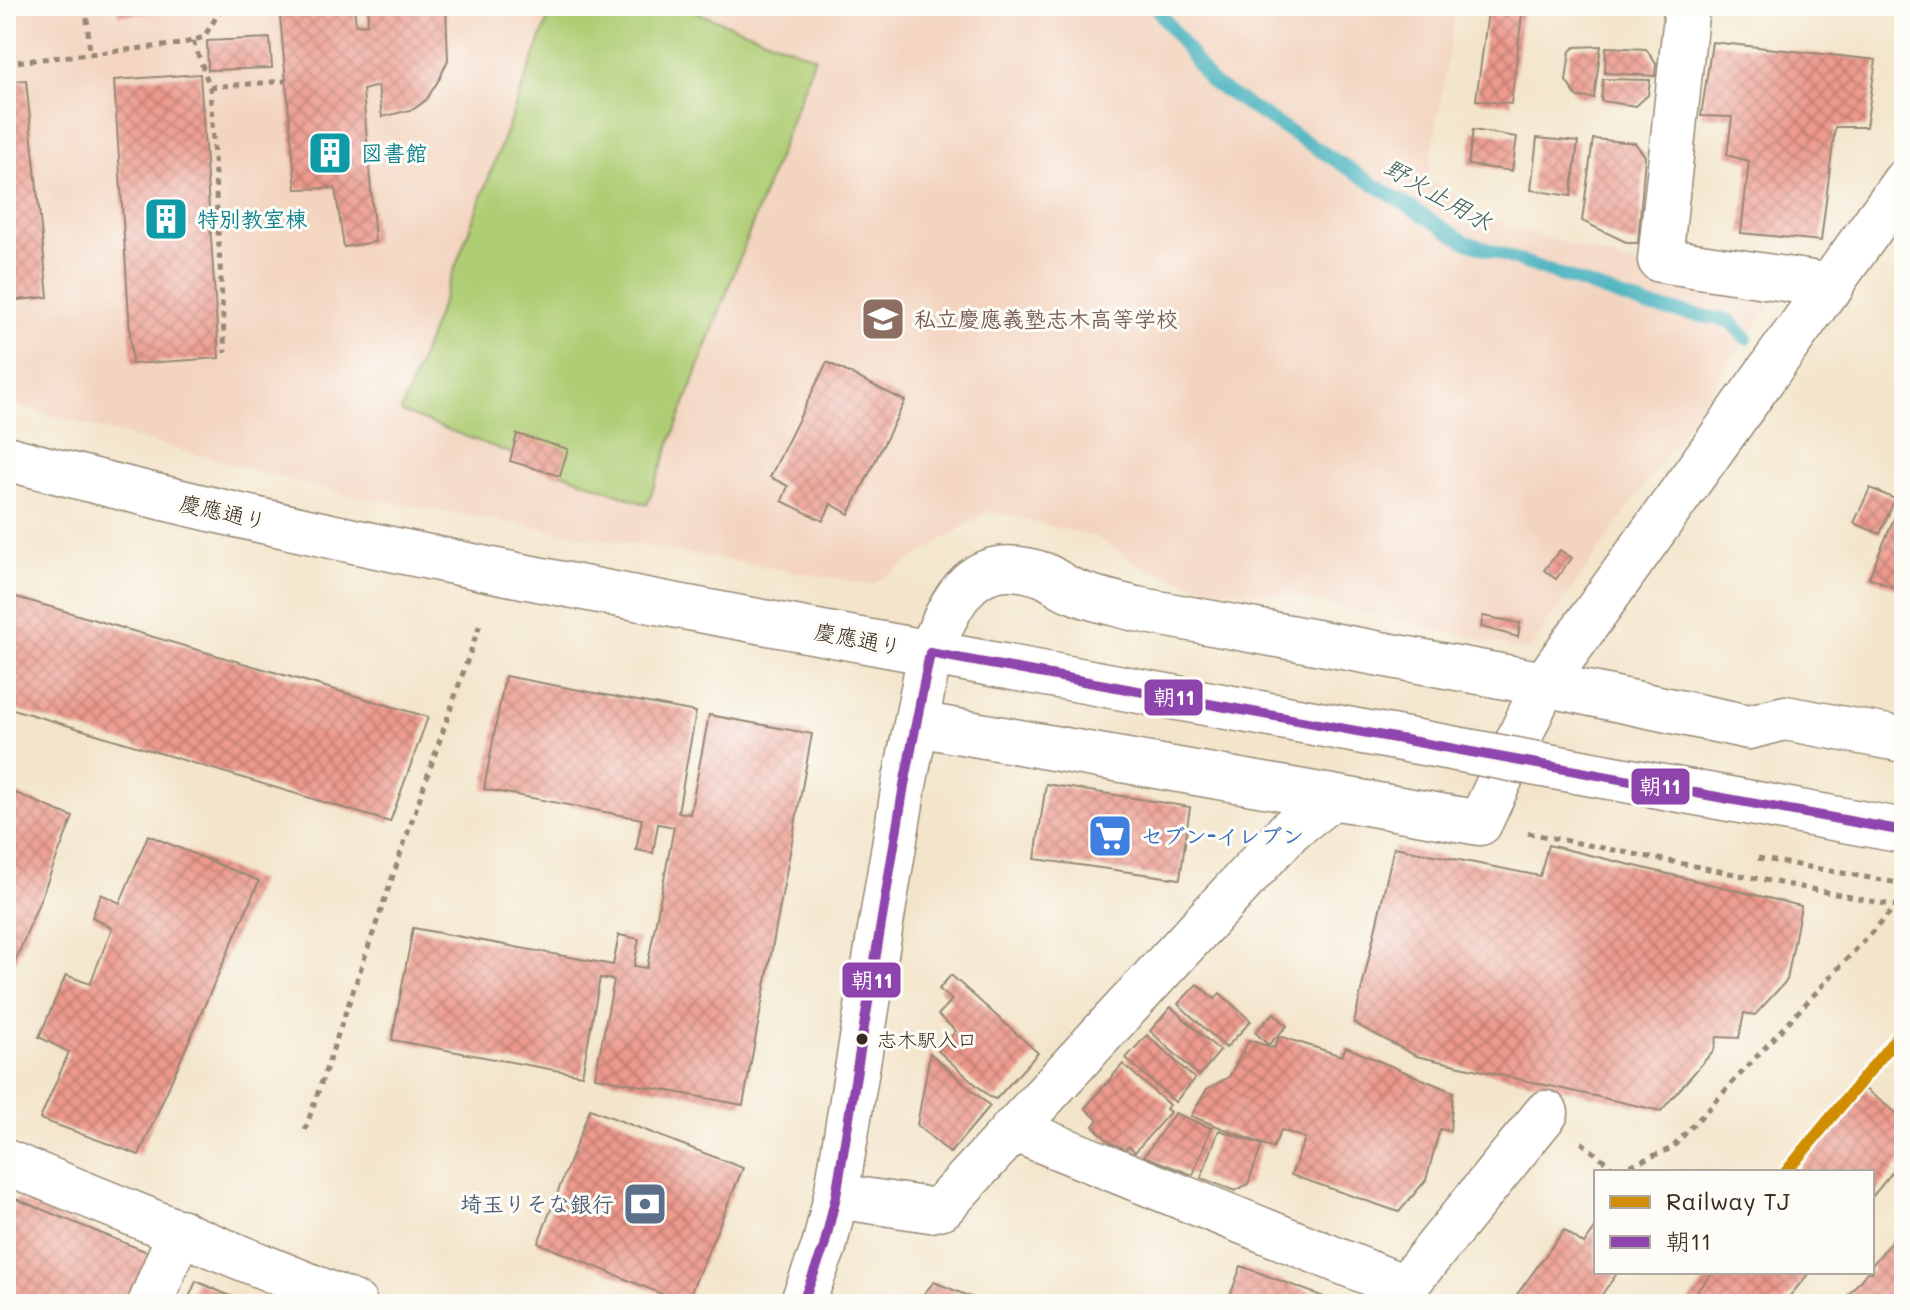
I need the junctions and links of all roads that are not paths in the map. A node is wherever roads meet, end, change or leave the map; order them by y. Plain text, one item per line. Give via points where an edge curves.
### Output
1 (1687, 6) edge
2 (1904, 182) edge
3 (1831, 287) junction
4 (6, 458) edge
5 (930, 653) junction
6 (1544, 684) junction
7 (917, 724) junction
8 (1904, 740) edge
9 (1330, 799) junction
10 (1904, 831) edge
11 (1546, 1113) road end
12 (1013, 1129) junction
13 (6, 1162) edge
14 (836, 1196) junction
15 (180, 1231) junction
16 (1397, 1296) edge
17 (150, 1304) edge
18 (355, 1304) edge
19 (802, 1304) edge

1 - 3 street via 1660,260
2 - 3 street
3 - 6 street
4 - 5 street, 慶應通り via 326,535
5 - 6 street via 955,598 996,568 1014,568 1136,609
5 - 7 street
5 - 10 street, 慶應通り, bridge
6 - 8 street via 1749,727 1785,718
6 - 9 street via 1480,823
7 - 9 street
7 - 14 street
9 - 12 street via 1290,830
11 - 16 street
12 - 14 street via 942,1207 930,1210
12 - 16 street
13 - 15 street
14 - 19 street
15 - 17 street
15 - 18 street

